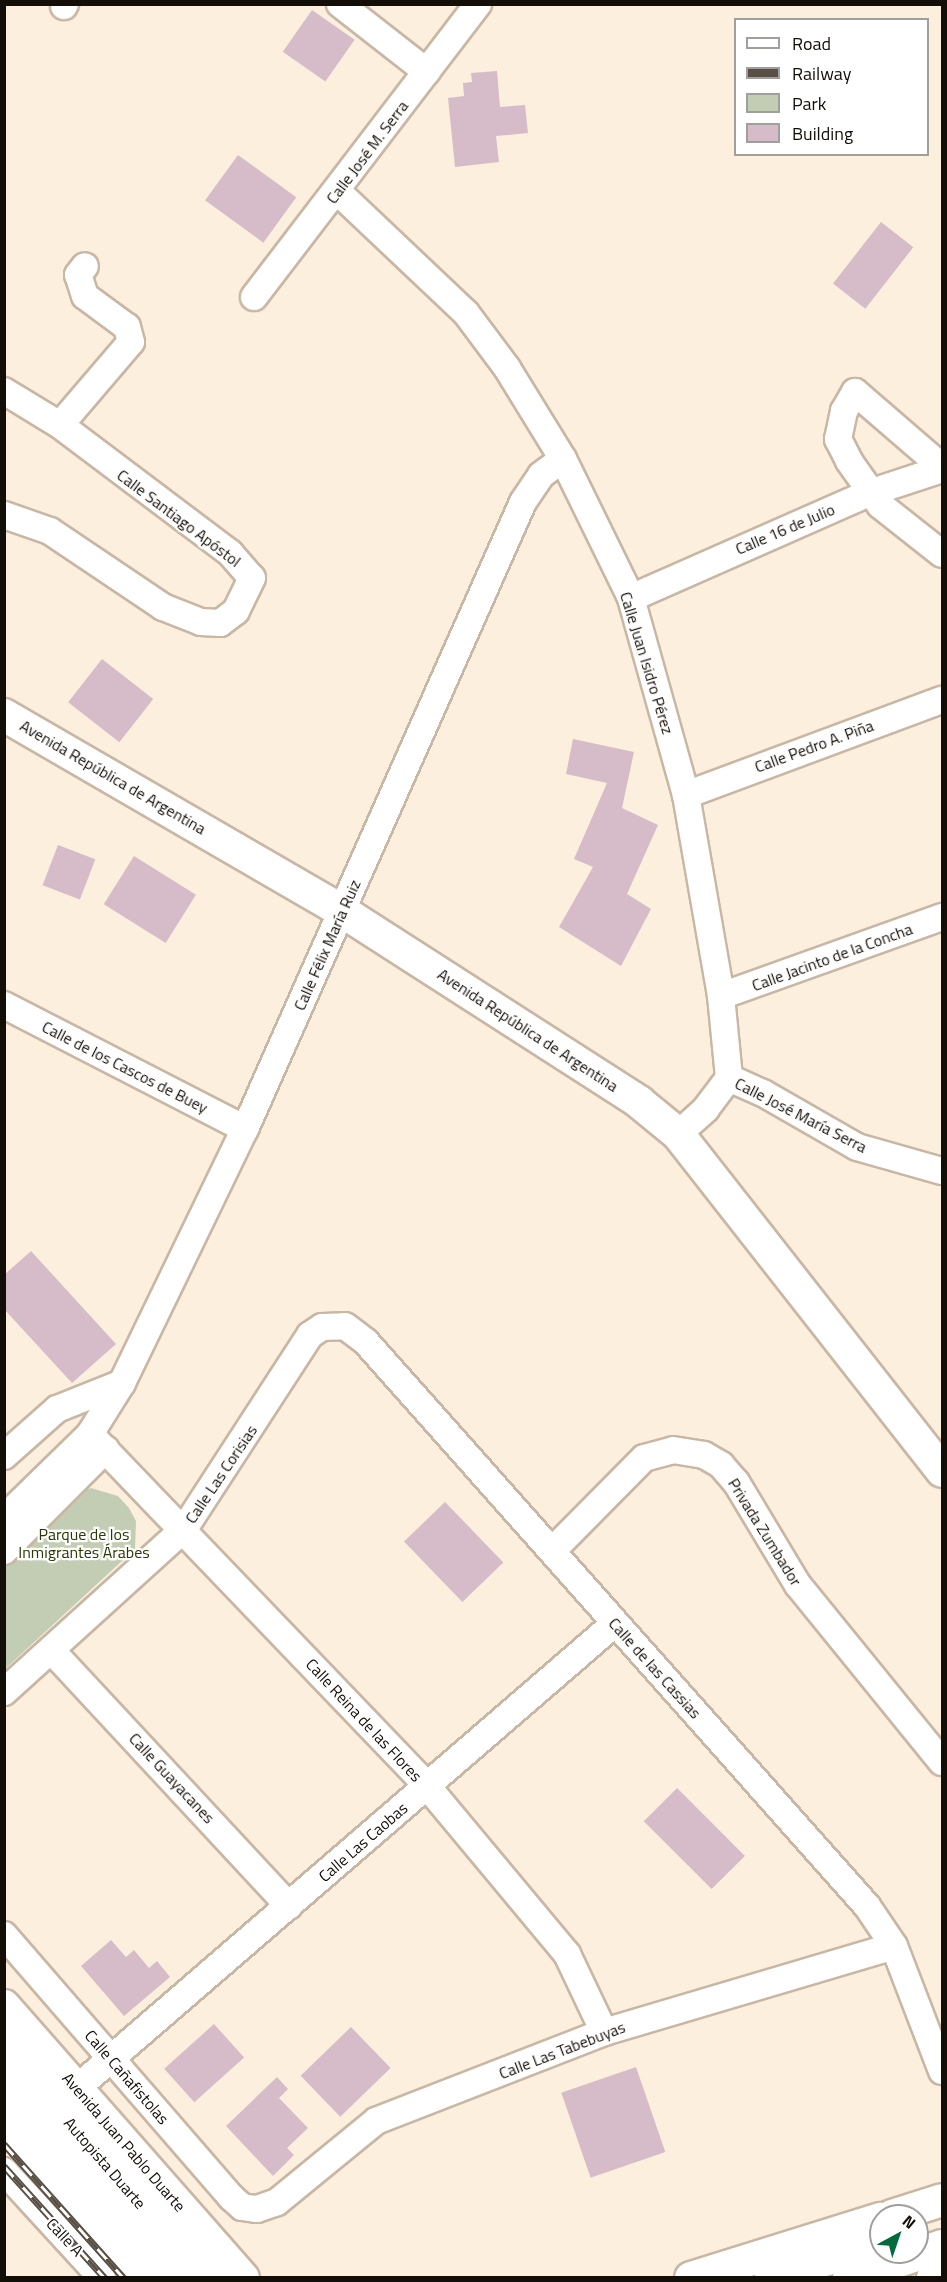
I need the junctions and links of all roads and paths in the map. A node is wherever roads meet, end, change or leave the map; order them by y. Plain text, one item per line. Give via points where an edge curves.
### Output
1 (340, 4) edge
2 (478, 4) edge
3 (428, 72) junction
4 (338, 192) junction
5 (85, 266) dead end
6 (254, 297) dead end
7 (4, 391) edge
8 (60, 425) junction
9 (563, 459) junction
10 (942, 468) edge
11 (869, 493) junction
12 (4, 515) edge
13 (942, 554) edge
14 (631, 598) junction
15 (942, 700) edge
16 (4, 715) edge
17 (686, 795) junction
18 (342, 911) junction
19 (942, 917) edge
20 (721, 996) junction
21 (4, 1005) edge
22 (729, 1078) junction
23 (245, 1129) junction
24 (678, 1134) junction
25 (942, 1171) edge
26 (310, 1335) joint
27 (122, 1383) junction
28 (98, 1441) junction
29 (4, 1456) edge
30 (942, 1472) edge
31 (4, 1518) edge
32 (184, 1529) junction
33 (4, 1551) edge
34 (552, 1551) junction
35 (614, 1624) junction
36 (52, 1651) junction
37 (4, 1692) edge
38 (942, 1762) edge
39 (427, 1786) junction
40 (289, 1906) junction
41 (4, 1935) edge
42 (894, 1946) junction
43 (4, 2006) edge
44 (603, 2032) junction
45 (4, 2048) edge
46 (112, 2059) junction
47 (942, 2071) edge
48 (4, 2086) edge
49 (77, 2088) junction
50 (4, 2116) edge
51 (4, 2171) edge
52 (56, 2174) junction
53 (28, 2197) junction
54 (257, 2210) joint
55 (869, 2223) edge
56 (869, 2245) edge
57 (942, 2246) edge
58 (942, 2274) edge
59 (102, 2277) edge
60 (154, 2277) edge
61 (206, 2277) edge
62 (243, 2277) edge
63 (691, 2277) edge
64 (771, 2277) edge
65 (849, 2277) edge
66 (933, 2277) edge

1 - 3 street
2 - 3 street, Calle José M. Serra
3 - 4 street, Calle José M. Serra
4 - 6 street, Calle José M. Serra
4 - 9 street, Calle Juan Isidro Pérez via 466,313 507,368
5 - 8 street via 78,275 85,296 127,327 131,342
7 - 8 street, Calle Santiago Apóstol
8 - 12 street, Calle Santiago Apóstol via 242,563 252,578 246,596 236,611 220,622 201,622 163,608 50,531
9 - 14 street, Calle Juan Isidro Pérez
9 - 18 street, Calle Félix María Ruiz via 527,493
10 - 11 street, Calle 16 de Julio
10 - 11 street via 855,392 844,411 838,439
11 - 13 street via 908,530
11 - 14 street, Calle 16 de Julio
14 - 17 street, Calle Juan Isidro Pérez
15 - 17 street, Calle Pedro A. Piña
16 - 18 main road, Avenida República de Argentina
17 - 20 street, Calle Juan Isidro Pérez
18 - 23 street, Calle Félix María Ruiz
18 - 24 main road, Avenida República de Argentina via 597,1073
19 - 20 street, Calle Jacinto de la Concha
20 - 22 street, Calle Juan Isidro Pérez
21 - 23 street, Calle de los Cascos de Buey
22 - 24 street via 706,1109
22 - 25 street, Calle José María Serra via 857,1147
23 - 27 street, Calle Félix María Ruiz
24 - 30 main road, Avenida República de Argentina
26 - 32 street, Calle Las Corisias via 213,1490
26 - 34 street, Calle de las Cassias via 336,1324 356,1332
27 - 28 street, Calle Félix María Ruiz
27 - 29 street via 57,1409
28 - 31 street
28 - 32 street, Calle Reina de las Flores
28 - 33 street
32 - 36 street, Calle Las Corisias
32 - 39 street, Calle Reina de las Flores
34 - 35 street, Calle de las Cassias
34 - 38 street, Privada Zumbador via 644,1458 673,1450 704,1455 721,1465 736,1482 804,1594
35 - 39 street, Calle Las Caobas
35 - 42 street, Calle de las Cassias via 837,1869
36 - 37 street, Calle Las Corisias
36 - 40 street, Calle Guayacanes
39 - 40 street, Calle Las Caobas
39 - 44 street, Calle Reina de las Flores via 567,1954
40 - 46 street, Calle Las Caobas
41 - 46 street, Calle Cañafistolas
42 - 44 street, Calle Las Tabebuyas
42 - 47 street, Calle de las Cassias
43 - 49 main road, Avenida Juan Pablo Duarte
44 - 54 street, Calle Las Tabebuyas via 376,2121 277,2202
45 - 61 highway, Autopista Duarte
46 - 49 street, Calle Las Caobas
46 - 54 street, Calle Cañafistolas via 231,2197
48 - 60 highway, Autopista Duarte
49 - 62 main road, Avenida Juan Pablo Duarte
50 - 52 main road
51 - 53 street, Calle A
52 - 53 street
52 - 60 main road
53 - 59 street, Calle A
55 - 63 main road
56 - 64 main road
57 - 65 main road
58 - 66 main road

